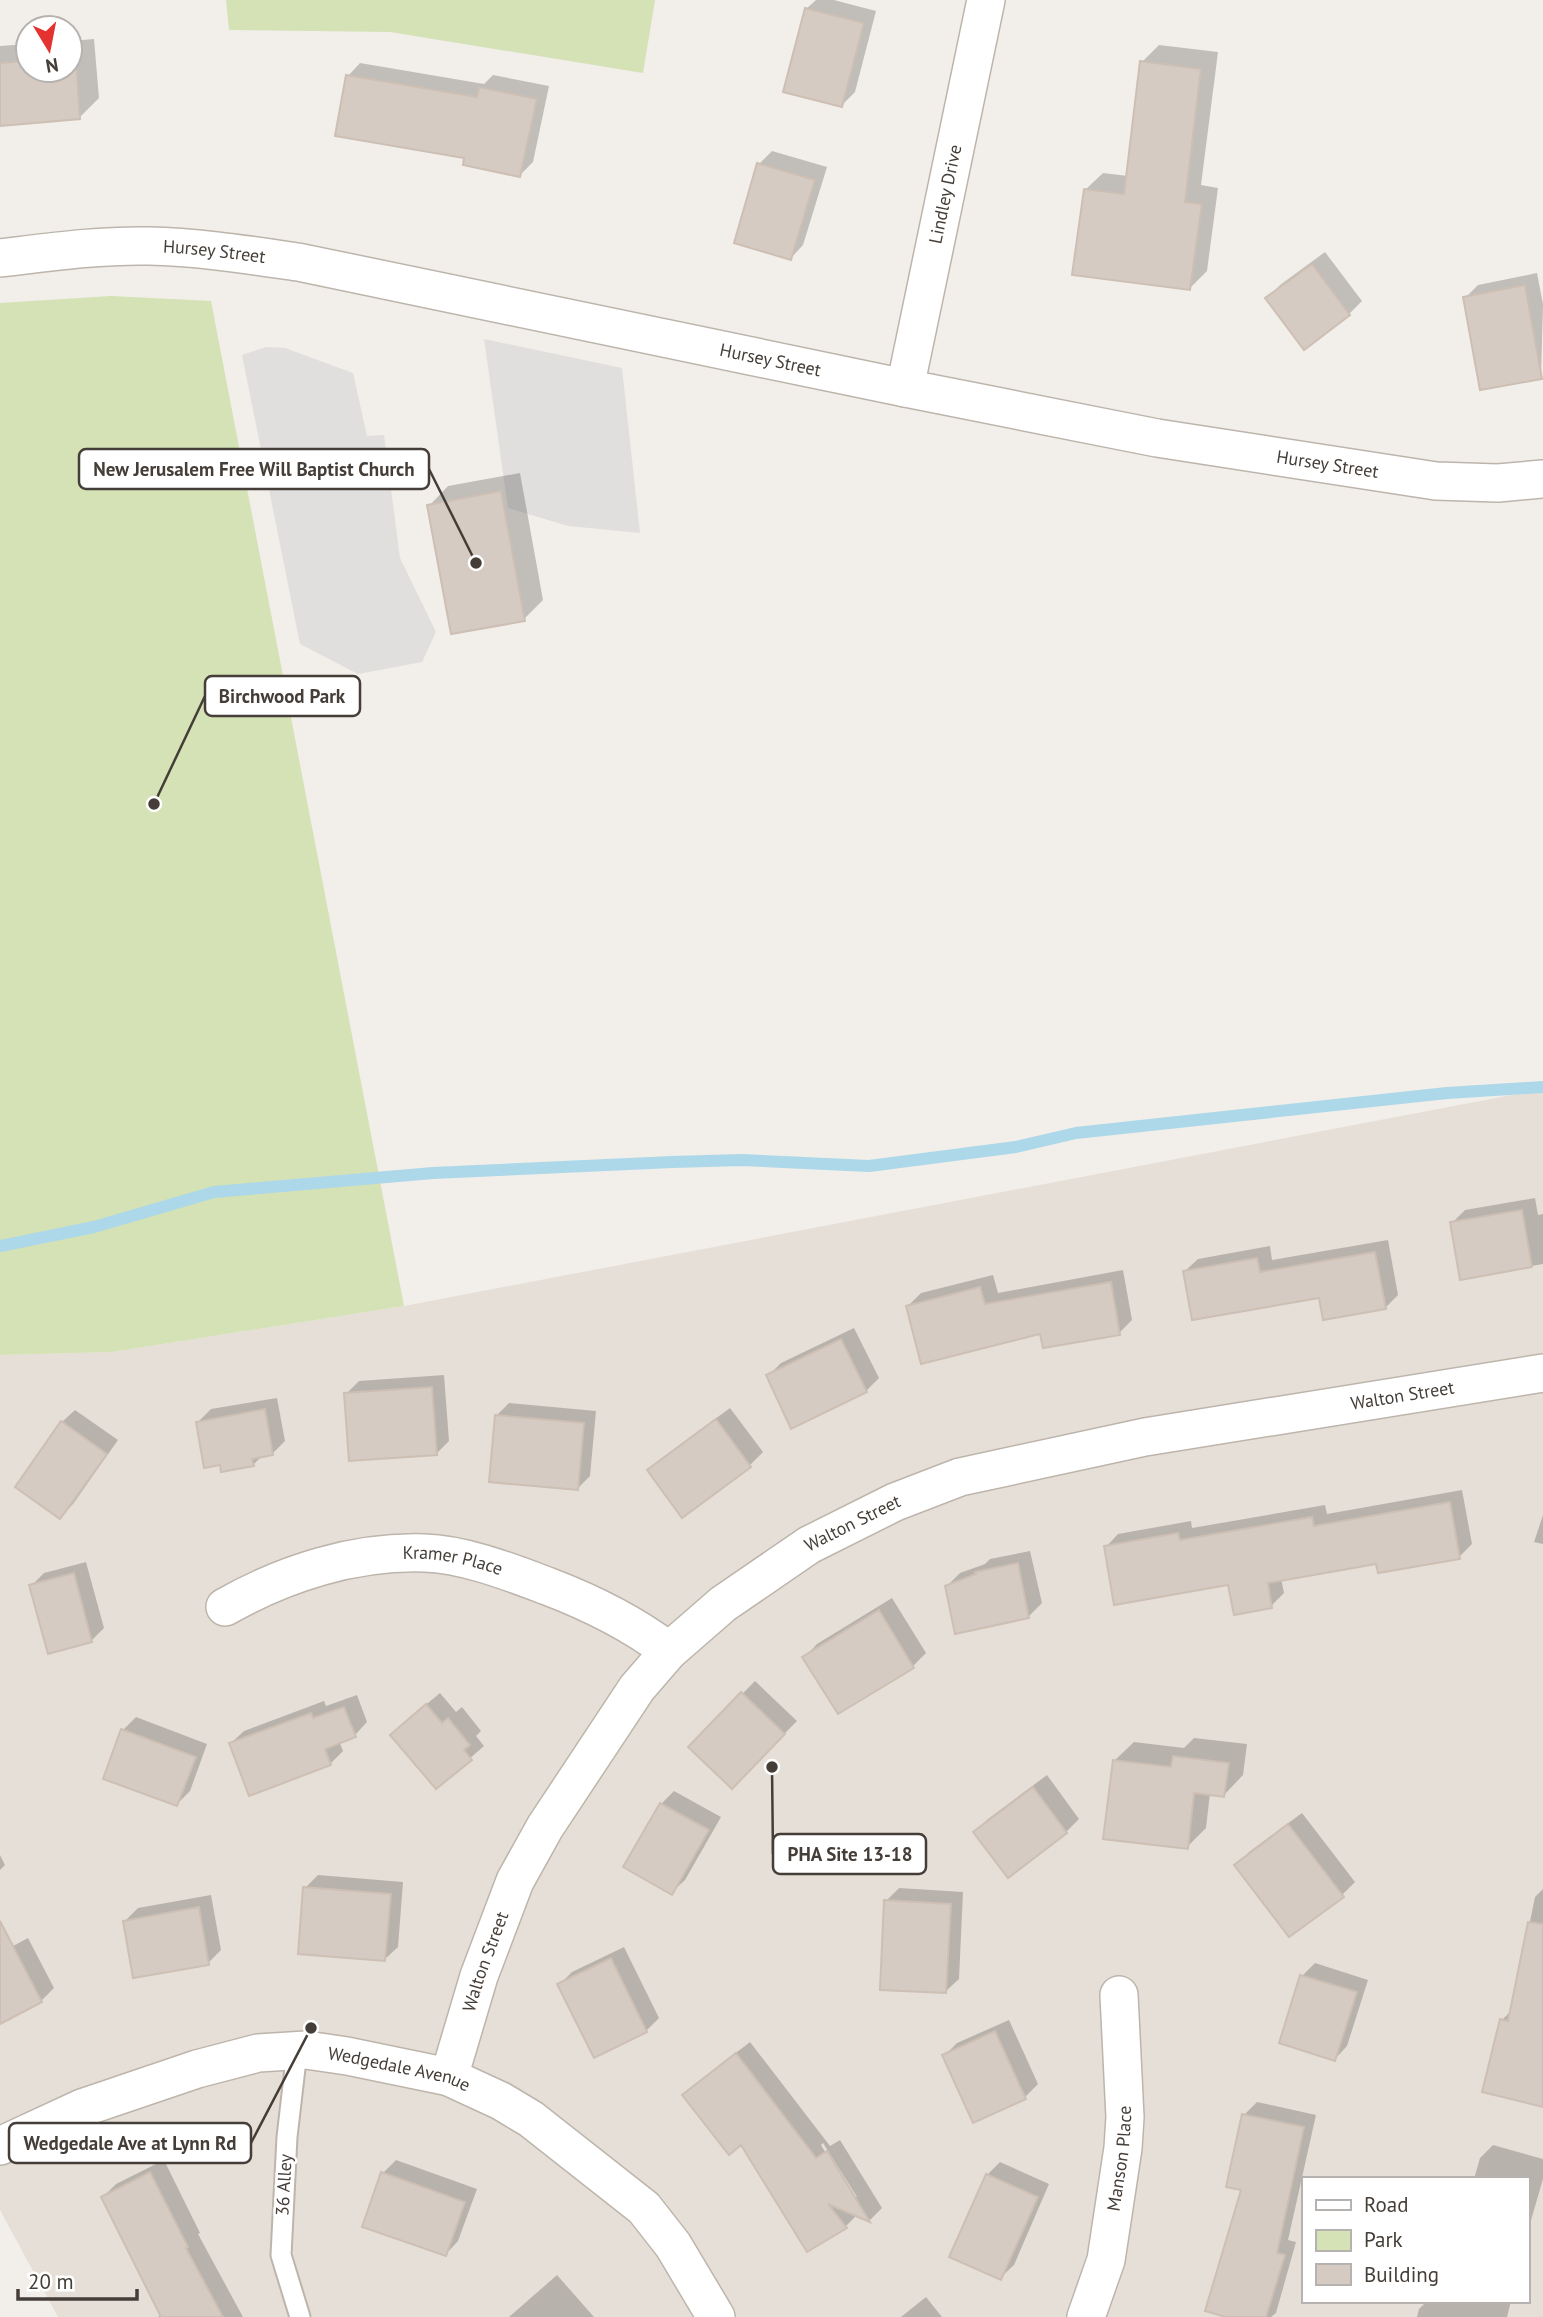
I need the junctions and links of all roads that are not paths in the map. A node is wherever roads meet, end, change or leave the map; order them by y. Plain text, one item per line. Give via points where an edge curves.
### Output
1 (986, 0) edge
2 (0, 258) edge
3 (905, 388) junction
4 (1543, 479) edge
5 (1543, 1373) edge
6 (225, 1607) dead end
7 (670, 1651) junction
8 (1119, 1995) dead end
9 (298, 2051) junction
10 (449, 2077) junction
11 (0, 2146) edge
12 (300, 2317) edge
13 (716, 2317) edge
14 (1086, 2317) edge

1 - 3 street, Lindley Drive
2 - 3 street, Hursey Street via 90,247 149,246 298,262
3 - 4 street, Hursey Street via 1157,438 1436,481
5 - 7 street, Walton Street via 1145,1437 960,1476 809,1545 723,1604
6 - 7 street, Kramer Place via 256,1589 307,1570 369,1556 426,1553 506,1570 555,1589 607,1611
7 - 10 street, Walton Street via 638,1688 545,1827 515,1881 479,1976
8 - 14 street, Manson Place via 1124,2148 1106,2260
9 - 10 street, Wedgedale Avenue
9 - 11 street, Wedgedale Avenue via 258,2053 197,2069 82,2108
9 - 12 lane, 36 Alley via 287,2137 281,2255
10 - 13 street, Wedgedale Avenue via 531,2119 644,2208 673,2245

